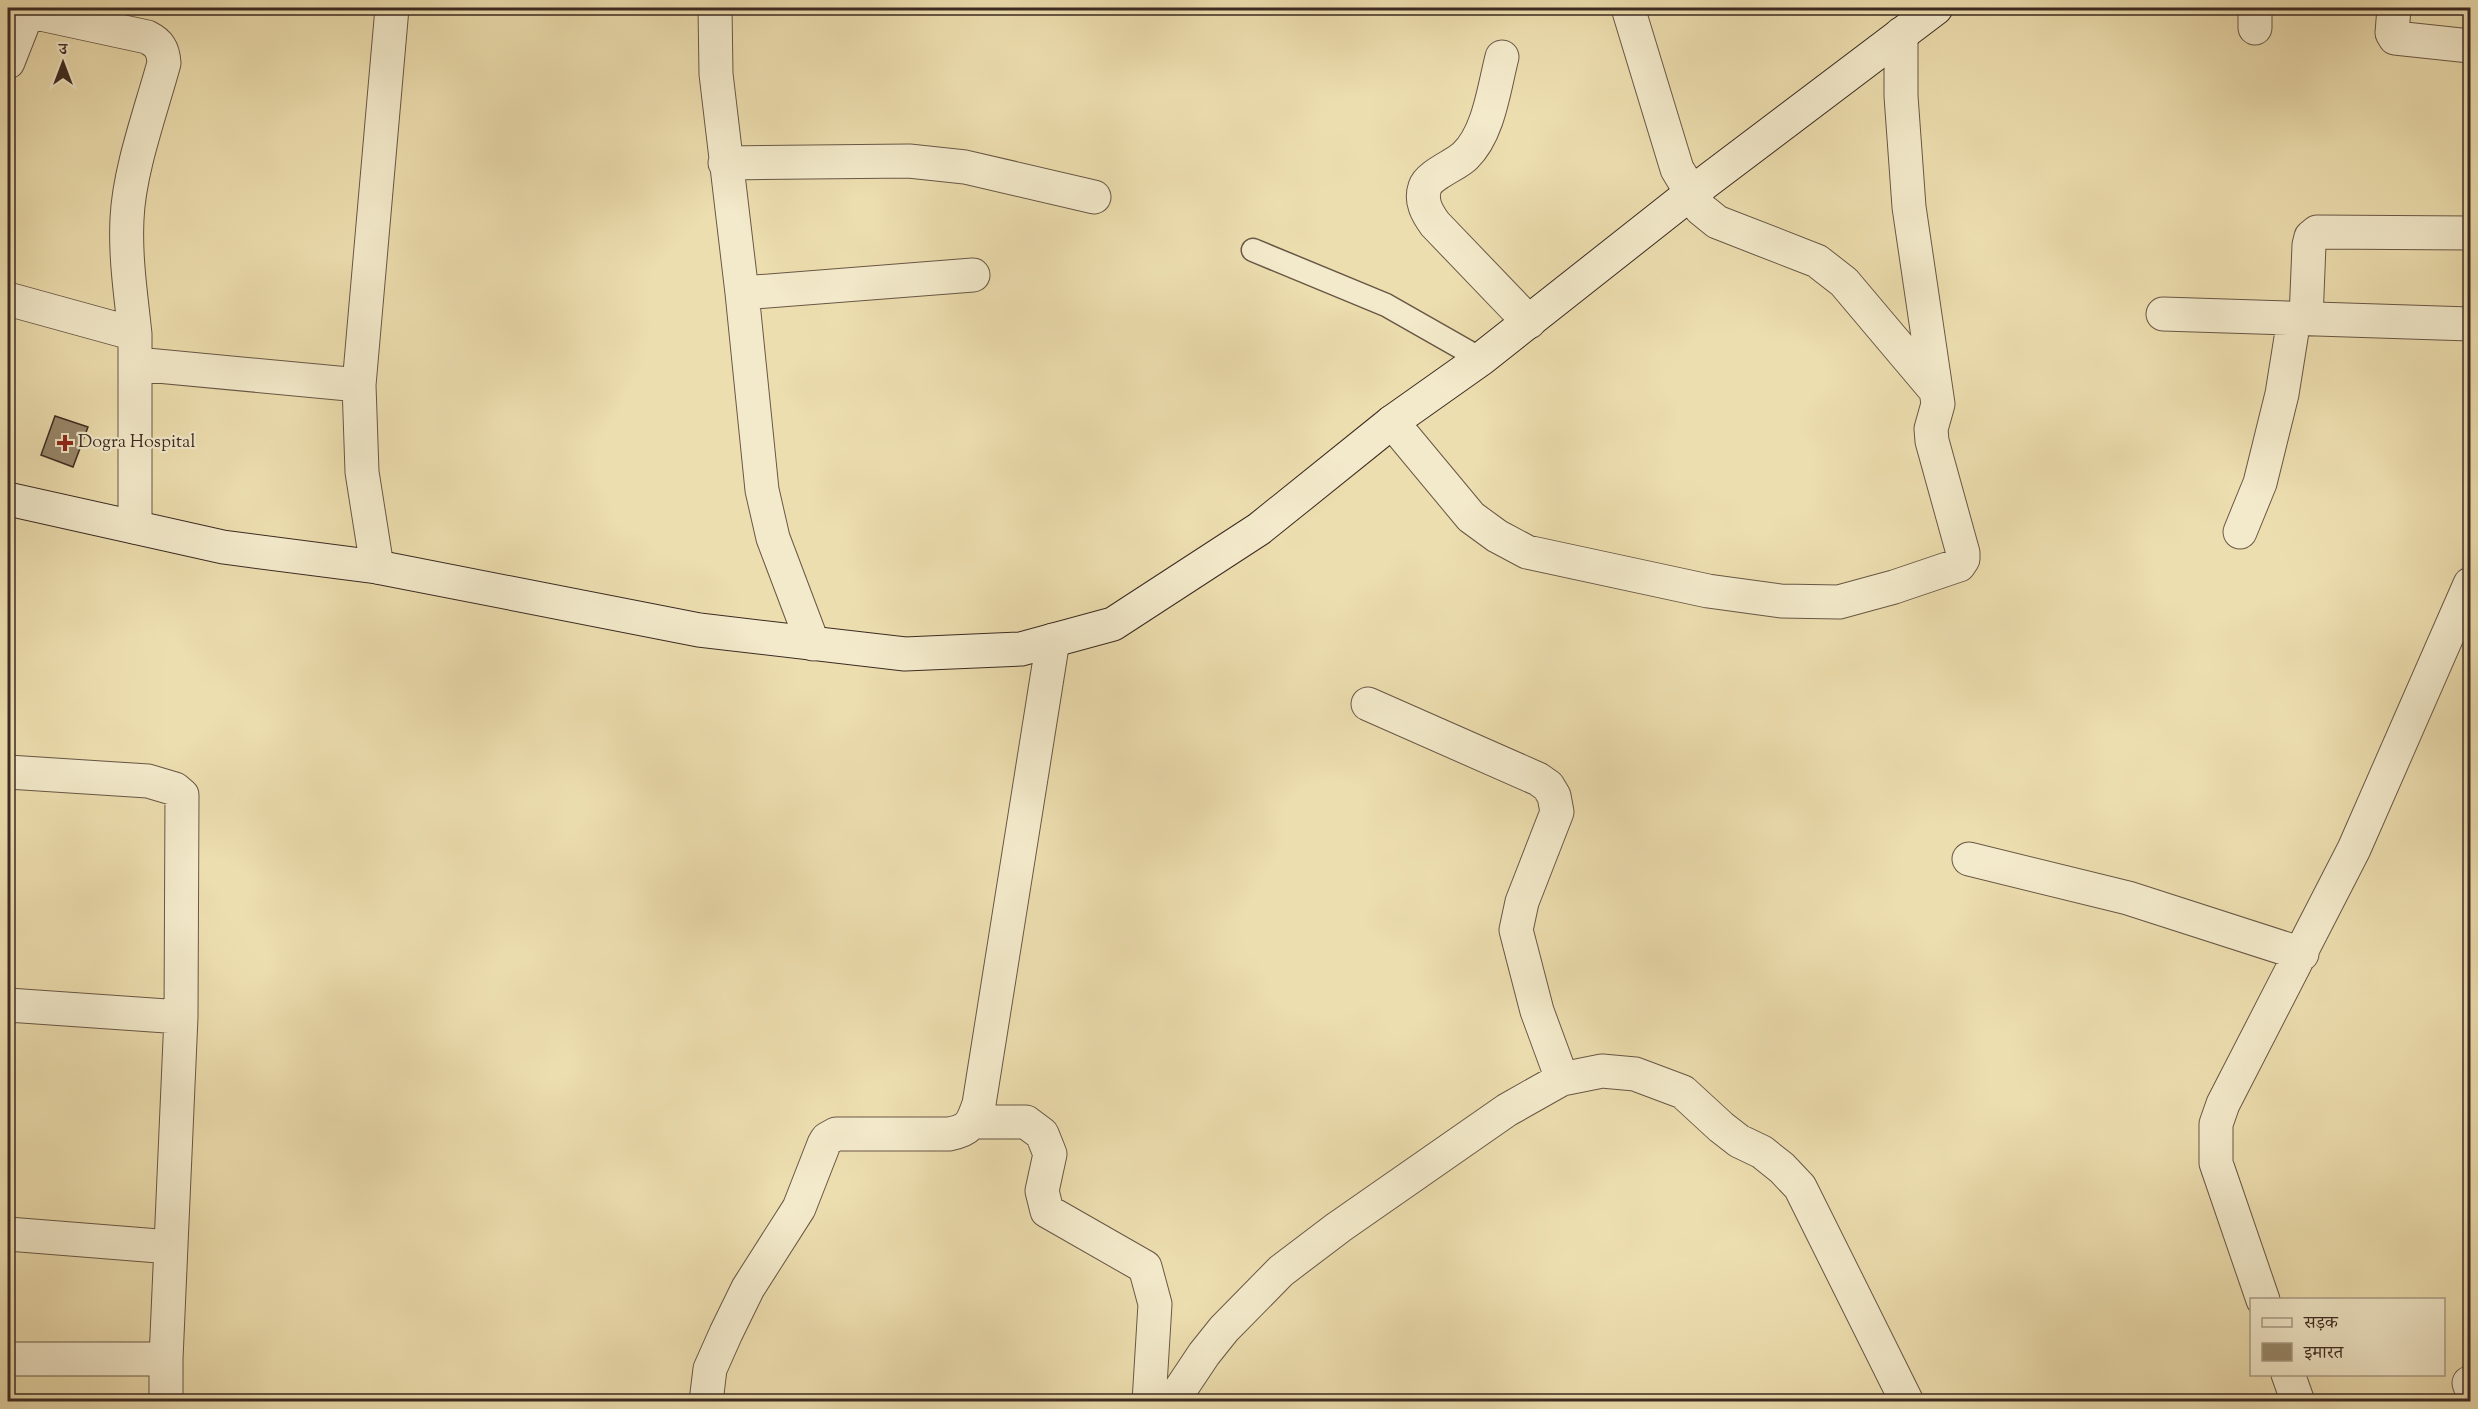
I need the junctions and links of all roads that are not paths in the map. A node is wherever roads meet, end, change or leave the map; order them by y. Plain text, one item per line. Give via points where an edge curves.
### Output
1 (392, 8) edge
2 (715, 8) edge
3 (1628, 8) edge
4 (1936, 8) edge
5 (2394, 8) edge
6 (20, 9) edge
7 (1901, 34) junction
8 (2470, 46) edge
9 (1502, 57) dead end
10 (8, 62) edge
11 (725, 163) junction
12 (1690, 194) junction
13 (1094, 197) dead end
14 (2470, 233) edge
15 (1253, 250) dead end
16 (972, 275) dead end
17 (742, 293) junction
18 (8, 299) edge
19 (2163, 314) dead end
20 (2300, 319) junction
21 (1529, 322) junction
22 (2470, 324) edge
23 (136, 349) junction
24 (1481, 359) junction
25 (359, 385) junction
26 (1936, 392) junction
27 (1392, 422) junction
28 (8, 499) edge
29 (135, 527) junction
30 (2240, 532) dead end
31 (377, 567) junction
32 (2470, 584) edge
33 (1053, 640) junction
34 (813, 644) junction
35 (1368, 704) dead end
36 (8, 772) edge
37 (1969, 859) dead end
38 (2302, 954) junction
39 (8, 1005) edge
40 (181, 1017) junction
41 (1562, 1079) junction
42 (972, 1122) junction
43 (8, 1234) edge
44 (171, 1247) junction
45 (2263, 1298) edge
46 (8, 1359) edge
47 (166, 1359) junction
48 (2289, 1376) edge
49 (166, 1401) edge
50 (706, 1401) edge
51 (1149, 1401) edge
52 (1172, 1401) edge
53 (1907, 1401) edge
54 (2298, 1401) edge

1 - 25 street
2 - 11 street via 716,74
3 - 12 street via 1677,169
4 - 7 street
5 - 8 street via 2395,38
6 - 10 street
6 - 23 street via 147,37 163,52 164,63 127,218
7 - 12 street
7 - 26 street via 1909,207
9 - 21 street via 1478,137 1466,156 1426,183 1423,196 1426,212 1435,224
11 - 13 street via 909,161 964,167
11 - 17 street
12 - 21 street
12 - 26 street via 1717,222 1817,261 1844,282
14 - 20 street via 2317,232 2309,245
15 - 24 lane via 1386,305
16 - 17 street
17 - 34 street via 762,490 773,538
18 - 23 street
19 - 20 street
20 - 22 street
20 - 30 street via 2260,483
21 - 24 street
23 - 25 street
23 - 29 street
24 - 27 street
25 - 31 street via 363,472
26 - 27 street via 1932,441 1963,553 1961,562 1914,581 1839,602 1781,601 1708,591 1527,552 1471,517
27 - 33 street via 1259,530 1123,618
28 - 29 street
29 - 31 street via 223,547
31 - 34 street via 699,630
32 - 38 street via 2354,849
33 - 34 street via 1021,649 905,654
33 - 42 street via 981,1093
35 - 41 street via 1538,779 1554,796 1557,812 1522,902 1516,930 1537,1011
36 - 40 street via 148,781 182,795
37 - 38 street via 2128,898
38 - 45 street via 2216,1124 2217,1163
39 - 40 street
40 - 44 street
41 - 52 street via 1506,1110 1281,1271 1224,1329
41 - 53 street via 1602,1071 1635,1074 1660,1082 1683,1092 1721,1127 1782,1168 1800,1187
42 - 50 street via 963,1132 949,1134 836,1134 827,1139 799,1208 748,1288 726,1333 710,1370
42 - 51 street via 1026,1122 1042,1134 1050,1154 1042,1191 1047,1211 1145,1267 1155,1304
43 - 44 street
44 - 47 street
46 - 47 street
47 - 49 street
48 - 54 street

